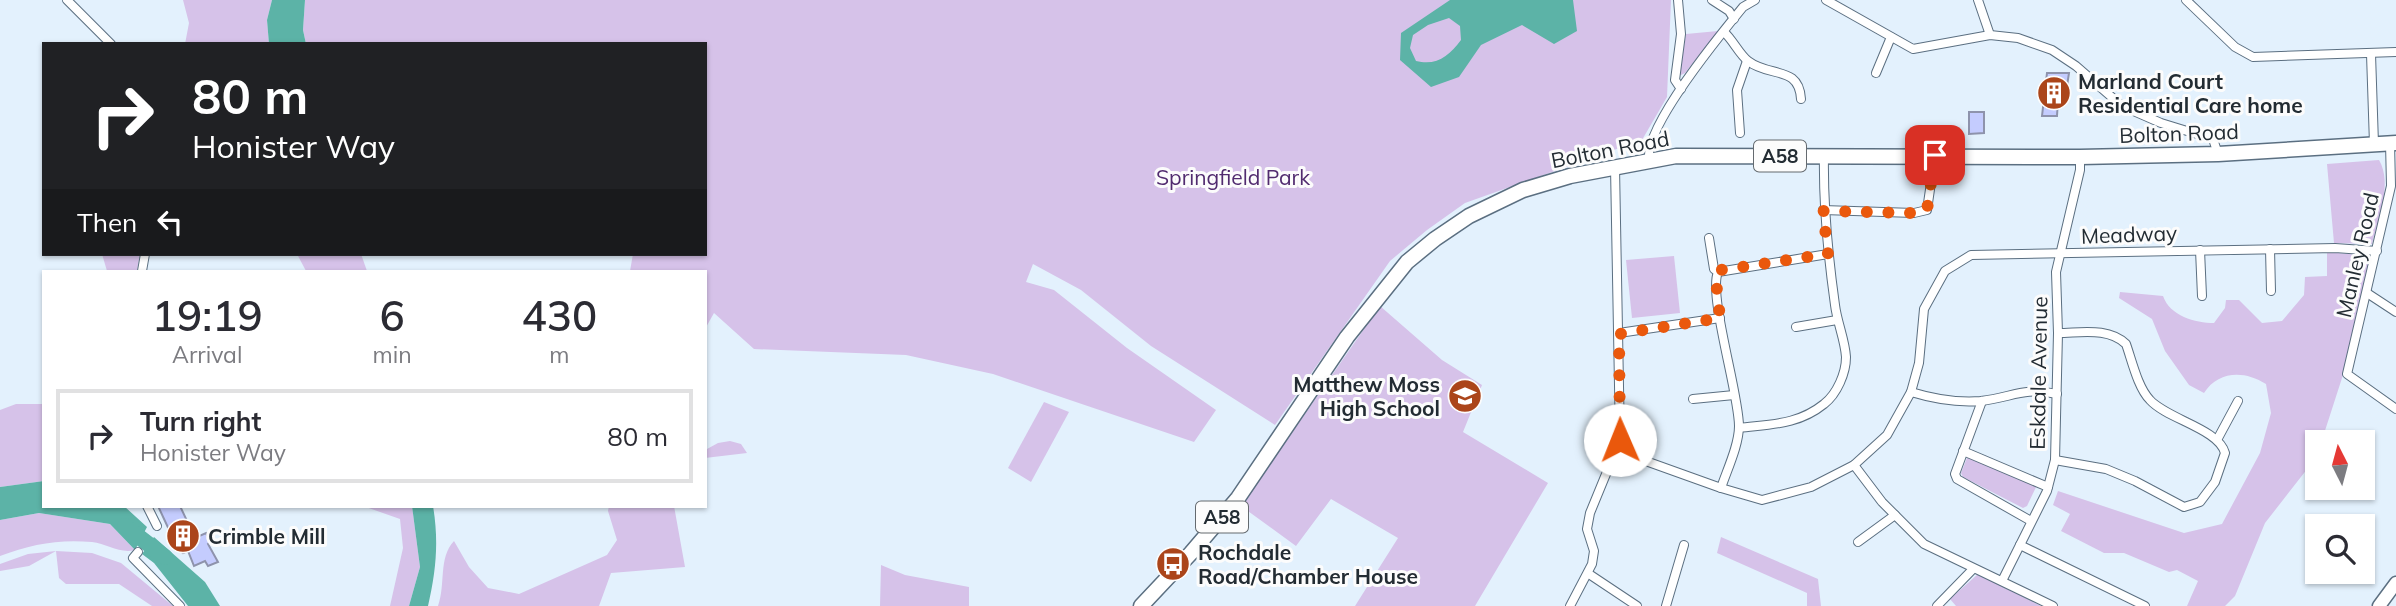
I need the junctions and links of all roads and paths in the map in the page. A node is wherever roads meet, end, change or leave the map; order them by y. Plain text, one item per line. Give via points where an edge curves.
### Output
1 (67, 0) edge
2 (1678, 0) edge
3 (1712, 0) edge
4 (1755, 0) edge
5 (1826, 0) edge
6 (1979, 0) edge
7 (2186, 0) edge
8 (1734, 19) junction
9 (1724, 32) junction
10 (1990, 35) junction
11 (1891, 37) junction
12 (109, 42) edge
13 (2396, 52) edge
14 (2371, 54) junction
15 (1747, 61) junction
16 (1876, 73) dead end
17 (1681, 89) junction
18 (1803, 92) dead end
19 (1740, 134) dead end
20 (2393, 143) edge
21 (2374, 144) junction
22 (2218, 154) junction
23 (1935, 155) junction
24 (1824, 156) junction
25 (2080, 157) junction
26 (1649, 159) junction
27 (1615, 167) junction
28 (1823, 211) junction
29 (2384, 221) junction
30 (2396, 222) edge
31 (1709, 238) dead end
32 (2270, 249) junction
33 (2200, 250) junction
34 (2377, 251) junction
35 (1828, 254) junction
36 (2059, 254) junction
37 (1718, 272) junction
38 (2271, 291) dead end
39 (2367, 293) junction
40 (2202, 296) dead end
41 (2396, 312) edge
42 (1720, 318) junction
43 (1837, 320) junction
44 (1796, 327) dead end
45 (2058, 333) junction
46 (1619, 334) junction
47 (1911, 392) junction
48 (2057, 394) junction
49 (1734, 395) junction
50 (1693, 399) dead end
51 (1982, 401) junction
52 (2238, 401) dead end
53 (2396, 409) edge
54 (1739, 428) junction
55 (2217, 440) junction
56 (1615, 450) junction
57 (1962, 451) junction
58 (2055, 460) junction
59 (1854, 465) junction
60 (2048, 487) junction
61 (1721, 488) junction
62 (148, 508) edge
63 (1895, 515) junction
64 (2031, 521) junction
65 (158, 526) dead end
66 (1858, 542) dead end
67 (2020, 544) junction
68 (1684, 545) dead end
69 (138, 552) dead end
70 (1973, 569) junction
71 (1588, 574) junction
72 (2002, 582) junction
73 (2396, 583) edge
74 (1941, 605) edge
75 (180, 606) edge
76 (1141, 606) edge
77 (1570, 606) edge
78 (1637, 606) edge
79 (1666, 606) edge
80 (2053, 606) edge
81 (2145, 606) edge
82 (2379, 606) edge

1 - 12 street
2 - 17 street via 1681,34 1675,80
3 - 8 street
4 - 8 street
5 - 11 street
6 - 10 street
7 - 14 street via 2235,47 2253,57
8 - 9 street
9 - 15 street
9 - 17 street
10 - 11 street via 1913,49
10 - 22 street via 2018,38 2052,50 2122,106 2213,139
11 - 16 street
13 - 14 street
14 - 21 street
15 - 18 street via 1768,72 1786,74
15 - 19 street via 1737,90
17 - 26 street via 1651,143
20 - 21 highway, Bolton Road / A58
20 - 29 street, Manley Road
21 - 22 highway, Bolton Road / A58
22 - 25 highway, Bolton Road / A58
23 - 24 highway, Bolton Road / A58
23 - 25 highway, Bolton Road / A58
23 - 28 street via 1927,210
24 - 26 highway, Bolton Road / A58
24 - 28 street
25 - 36 street, Eskdale Avenue
26 - 27 highway, Bolton Road / A58
27 - 46 street
27 - 76 highway, Bolton Road / A58 via 1523,190 1469,216 1408,262 1376,298 1223,516
28 - 35 street
29 - 30 street
29 - 34 street, Manley Road
31 - 37 street
32 - 33 street, Meadway
32 - 34 street, Meadway
32 - 38 street
33 - 36 street, Meadway
33 - 40 street, Meadway
34 - 39 street, Manley Road
35 - 37 street
35 - 43 street
36 - 45 street, Eskdale Avenue
36 - 47 street, Meadway via 1971,255 1945,271 1924,309
37 - 42 street
39 - 41 street
39 - 53 street, Manley Road via 2347,374
42 - 46 street
42 - 49 street
43 - 44 street
43 - 54 street via 1846,357 1840,384 1826,403 1798,421
45 - 48 street, Eskdale Avenue
45 - 55 street via 2104,333 2120,339 2147,398
46 - 56 street via 1620,440
47 - 51 street via 1942,401
47 - 59 street, Meadway via 1887,435
48 - 51 street via 2033,390
48 - 58 street, Eskdale Avenue
49 - 50 street
49 - 54 street
51 - 57 street
52 - 55 street
54 - 61 street
55 - 58 street via 2225,453 2215,482 2200,502 2184,507 2106,469
56 - 61 street, Meadway
56 - 71 street via 1590,513 1587,529 1594,551
57 - 60 street
57 - 64 street via 1955,469 1957,479
58 - 60 street, Eskdale Avenue
59 - 61 street, Meadway via 1811,487 1762,500
59 - 63 street
60 - 64 street, Eskdale Avenue
62 - 65 street
63 - 66 street
63 - 70 street via 1924,544
64 - 67 street, Eskdale Avenue
67 - 72 street, Eskdale Avenue
67 - 81 street
68 - 79 street
69 - 75 street via 133,558
70 - 72 street
70 - 74 street
71 - 77 street
71 - 78 street
72 - 80 street
73 - 82 main road

